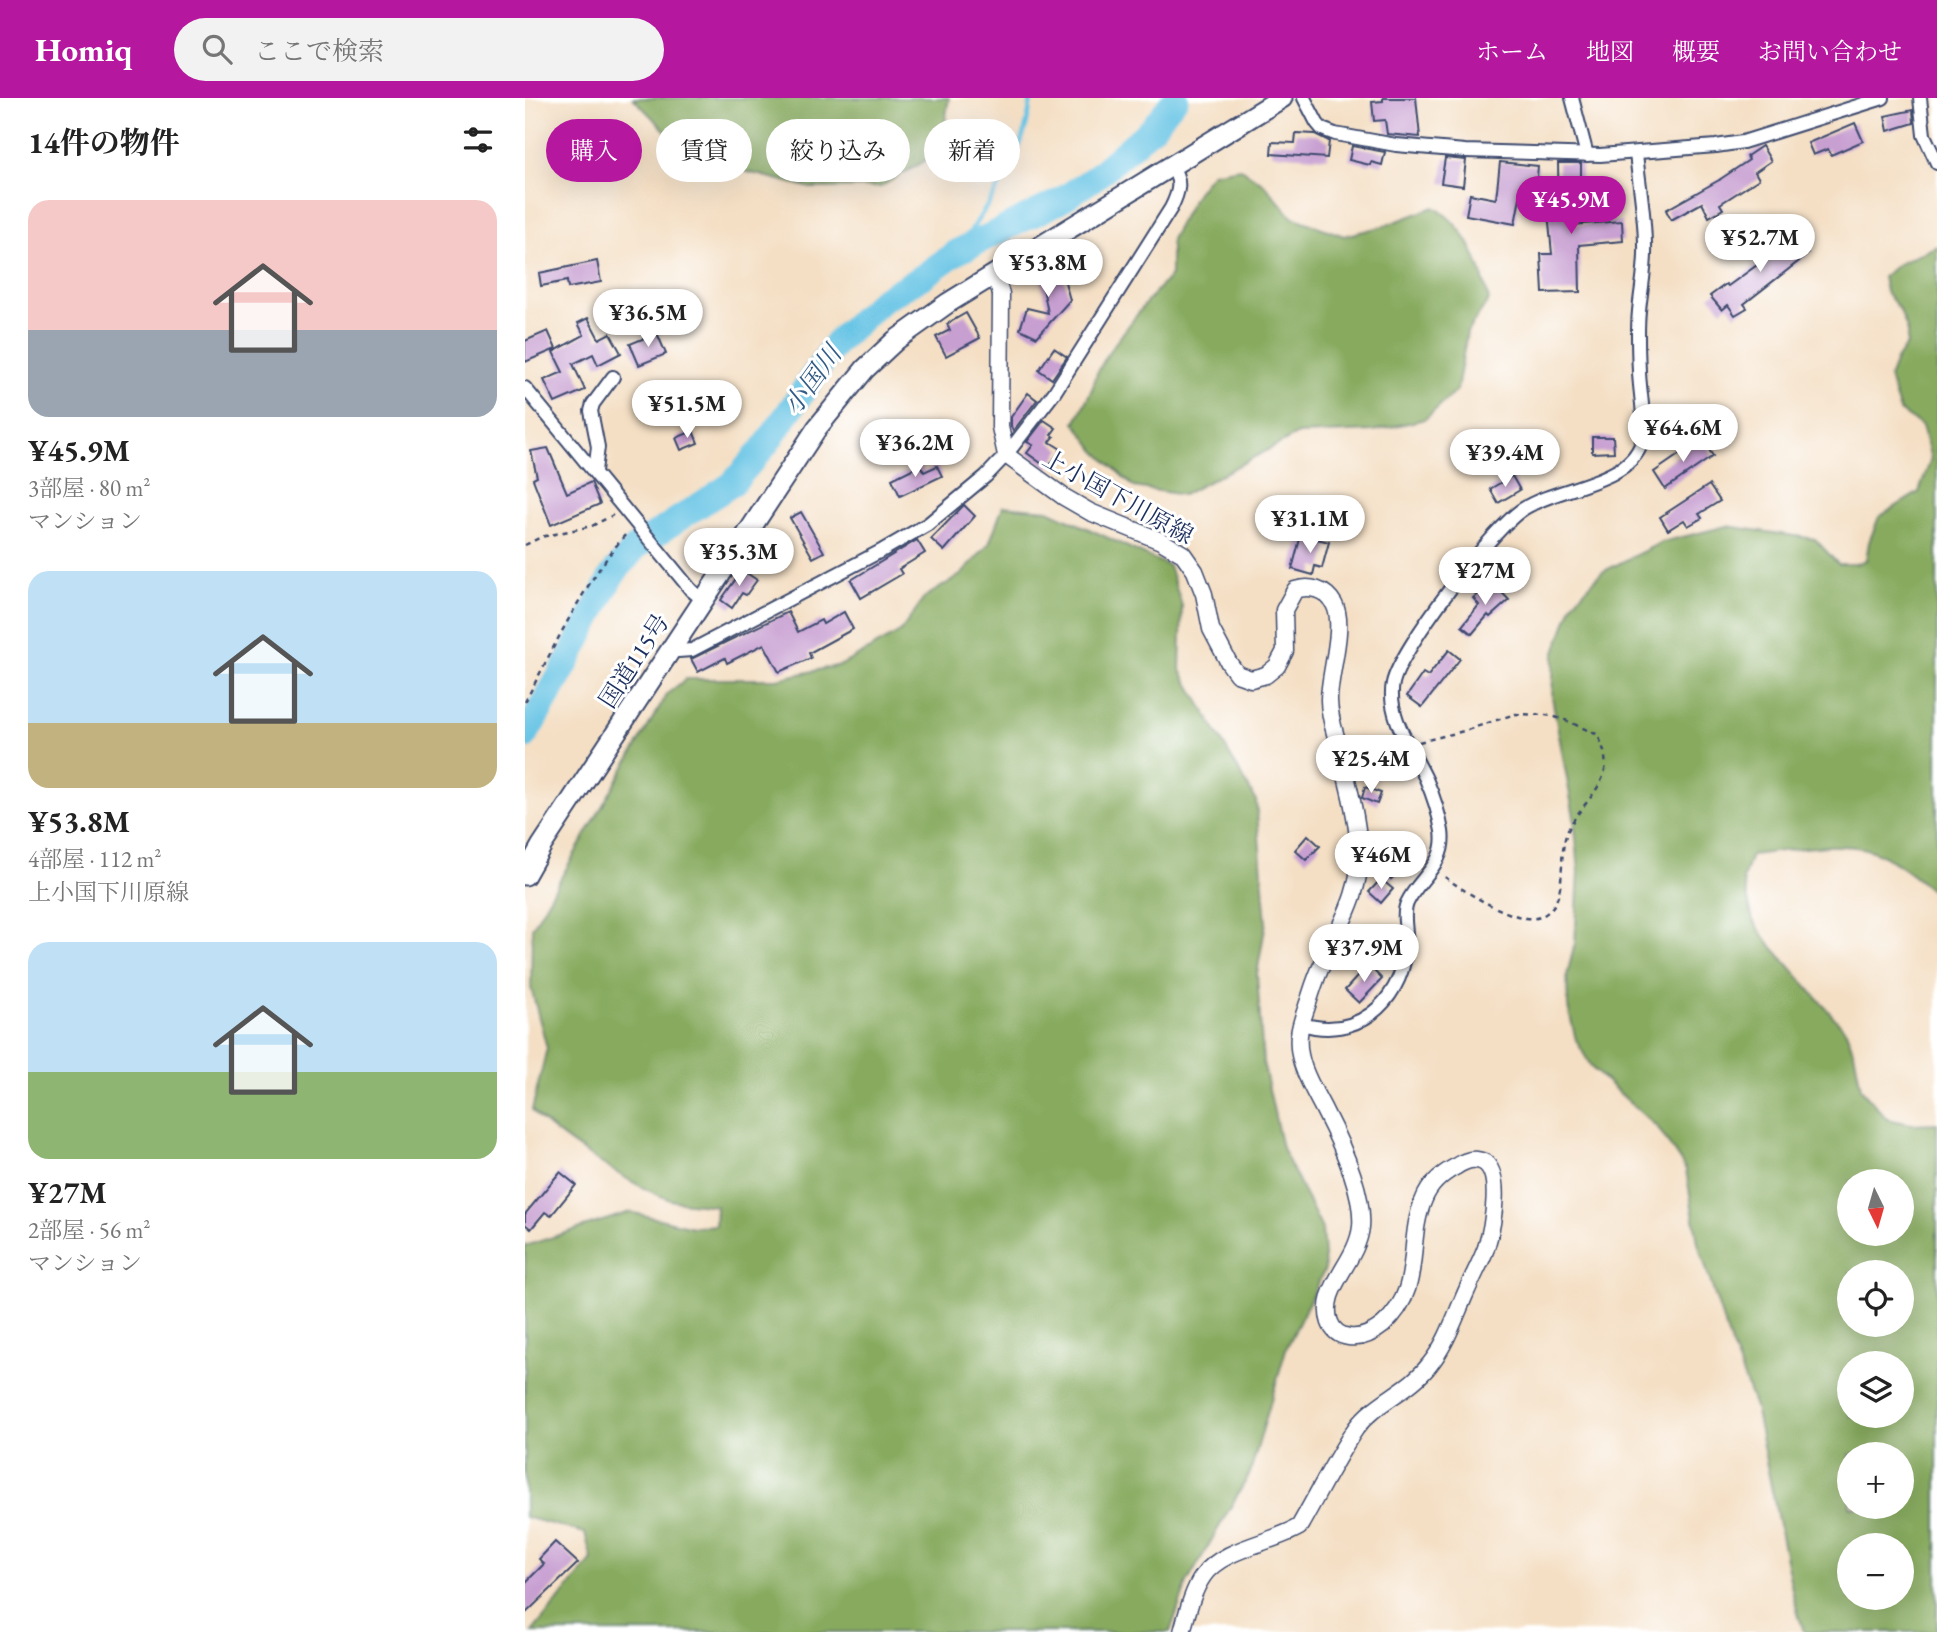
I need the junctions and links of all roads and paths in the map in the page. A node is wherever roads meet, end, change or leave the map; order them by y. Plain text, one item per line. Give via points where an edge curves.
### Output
1 (1282, 98) edge
2 (1304, 98) edge
3 (1571, 98) edge
4 (1883, 98) edge
5 (1920, 98) edge
6 (1636, 153) junction
7 (1587, 155) junction
8 (1937, 163) edge
9 (1173, 166) junction
10 (995, 275) junction
11 (613, 377) dead end
12 (525, 388) edge
13 (1006, 455) junction
14 (595, 471) junction
15 (624, 507) junction
16 (637, 523) junction
17 (525, 545) edge
18 (703, 600) junction
19 (672, 648) junction
20 (525, 702) edge
21 (1409, 744) junction
22 (1434, 867) junction
23 (525, 875) edge
24 (1301, 1024) junction
25 (1182, 1632) edge

1 - 9 highway, 国道115号
2 - 7 street via 1322,129 1335,134 1465,151
3 - 7 street
4 - 6 street via 1743,142
5 - 8 street via 1924,135
6 - 7 street
6 - 21 street via 1646,245 1638,335 1643,441 1620,470 1522,510 1480,550 1395,675 1395,713
9 - 10 highway, 国道115号
9 - 13 street via 1180,190 1171,208 1054,393
10 - 13 main road, 上小国下川原線 via 1001,294 1000,427
10 - 18 highway, 国道115号 via 896,340 865,369 817,428
11 - 14 street via 591,411 598,447
12 - 14 street
13 - 19 street via 910,535 692,650
13 - 24 main road, 上小国下川原線 via 1090,512 1183,554 1205,594 1211,629 1237,674 1251,679 1277,666 1285,651 1284,610 1295,590 1319,590 1333,603 1339,632 1329,708 1354,810 1360,864 1356,887
14 - 15 street
15 - 16 street
15 - 17 path via 592,526
16 - 18 street
16 - 20 path via 610,554
18 - 19 highway, 国道115号
19 - 23 highway, 国道115号
21 - 22 street via 1428,783 1442,835
21 - 22 path via 1515,714 1535,713 1596,734 1603,752 1600,783 1565,837 1557,900 1540,917 1527,920 1481,900
22 - 24 street via 1405,909 1407,942 1402,974 1386,1001 1360,1021 1343,1027
24 - 25 main road, 上小国下川原線 via 1300,1059 1335,1131 1356,1189 1361,1223 1358,1241 1331,1293 1327,1310 1333,1329 1343,1336 1364,1337 1395,1314 1406,1293 1426,1194 1442,1175 1477,1160 1494,1175 1486,1249 1433,1361 1418,1379 1362,1421 1299,1527 1214,1564 1203,1576

